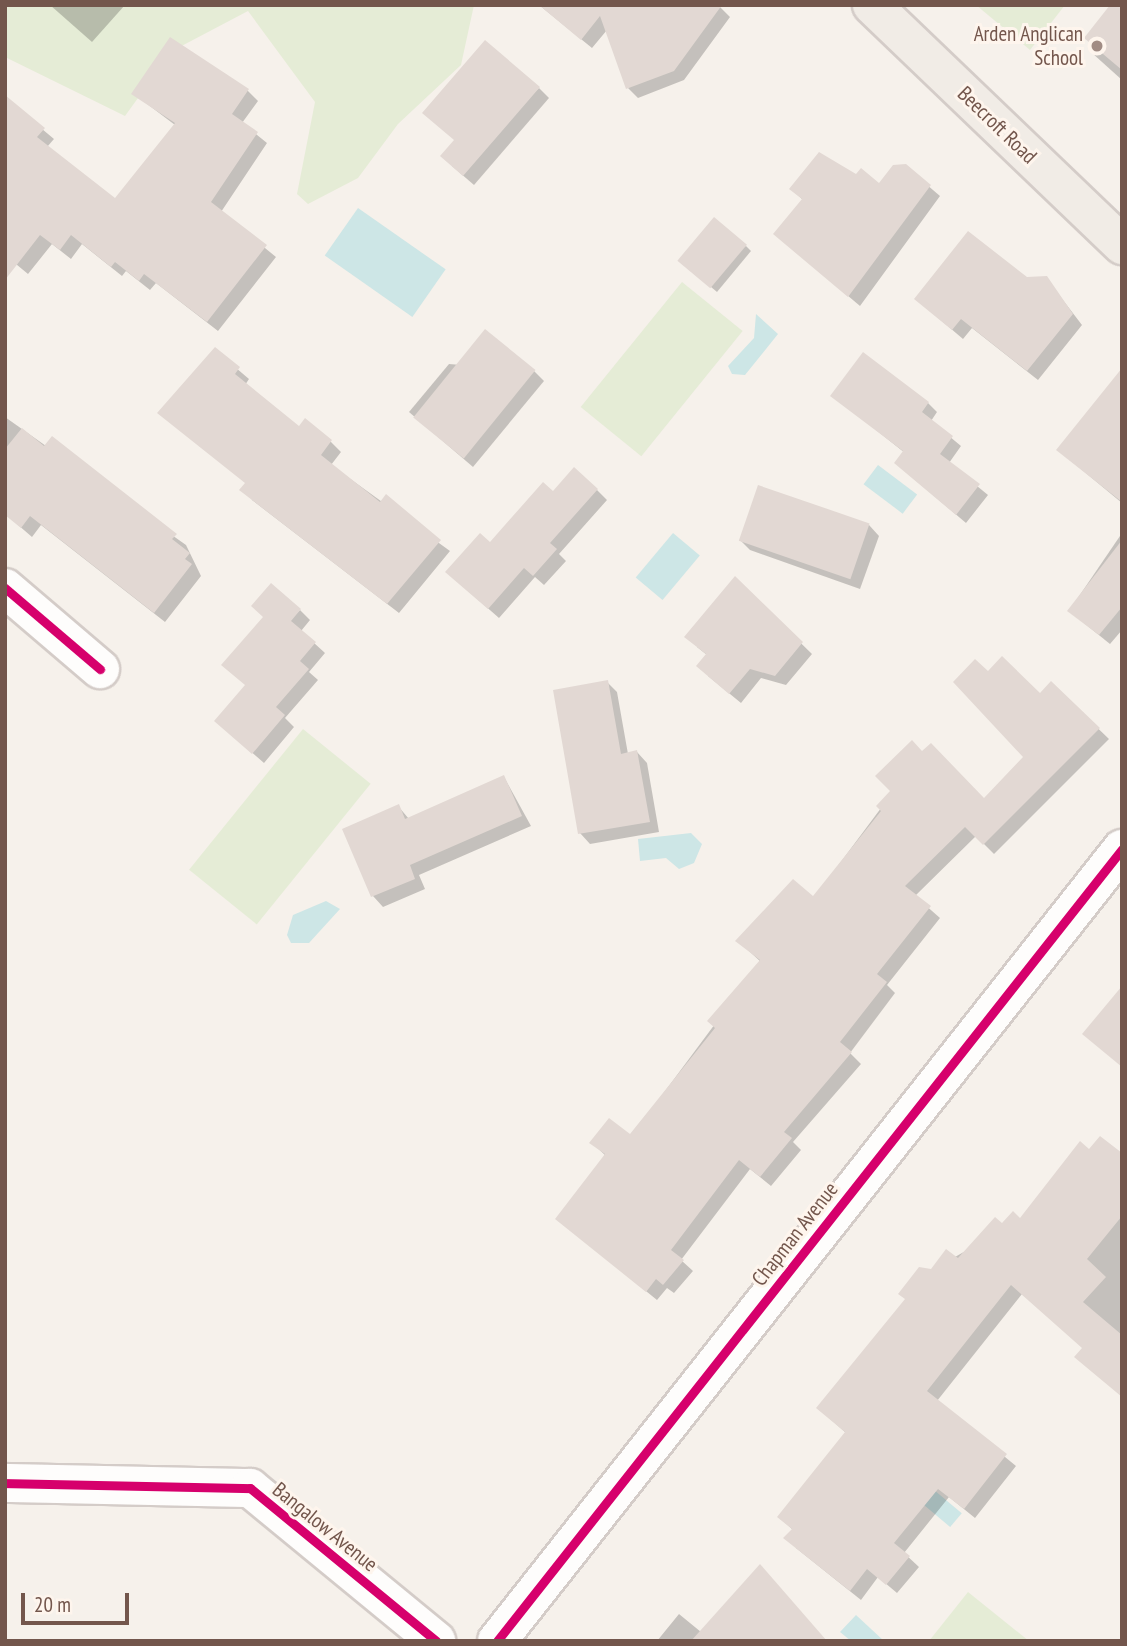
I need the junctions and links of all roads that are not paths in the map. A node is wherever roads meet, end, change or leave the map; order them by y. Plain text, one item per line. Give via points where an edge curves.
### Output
1 (872, 5) edge
2 (1122, 245) edge
3 (5, 588) edge
4 (100, 669) dead end
5 (1122, 849) edge
6 (5, 1483) edge
7 (436, 1641) edge
8 (497, 1641) edge

1 - 2 main road, Beecroft Road
3 - 4 street
5 - 8 street, Chapman Avenue
6 - 7 street, Bangalow Avenue via 250,1488

